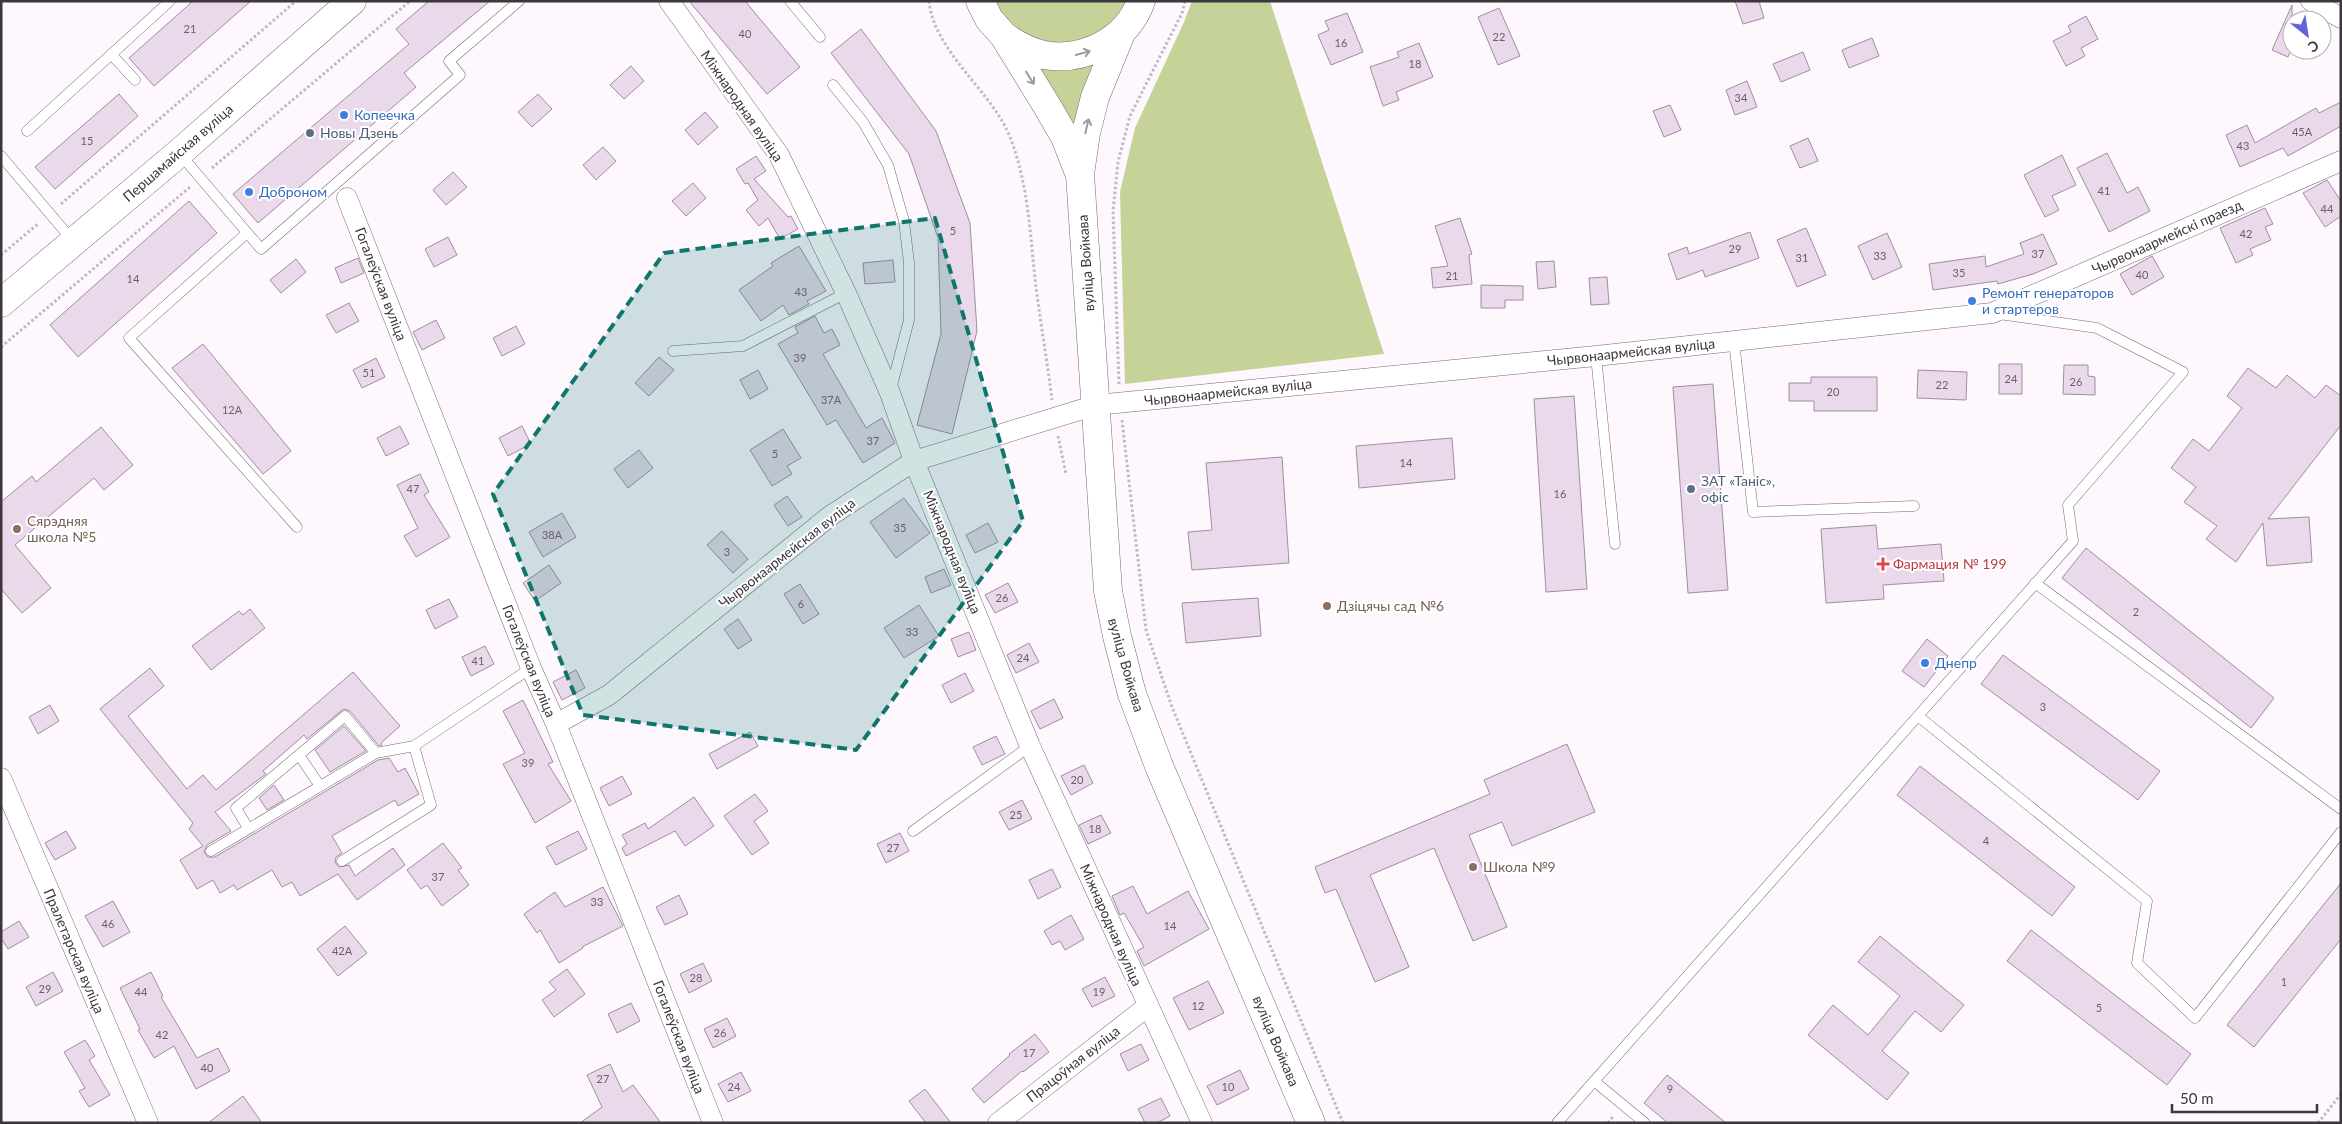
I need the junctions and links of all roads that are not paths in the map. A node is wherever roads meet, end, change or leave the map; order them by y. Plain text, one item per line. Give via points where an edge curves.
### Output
1 (170, 1) edge
2 (352, 1) edge
3 (519, 1) edge
4 (669, 1) edge
5 (790, 1) edge
6 (980, 1) edge
7 (1141, 1) edge
8 (2311, 1) edge
9 (2341, 18) edge
10 (1122, 31) junction
11 (1004, 36) junction
12 (820, 37) dead end
13 (111, 54) junction
14 (135, 80) dead end
15 (833, 85) dead end
16 (27, 131) dead end
17 (179, 153) junction
18 (1, 156) edge
19 (2341, 161) edge
20 (1080, 174) junction
21 (347, 198) dead end
22 (247, 233) junction
23 (73, 242) junction
24 (846, 293) junction
25 (1, 303) edge
26 (1992, 312) junction
27 (1734, 341) junction
28 (673, 351) dead end
29 (1596, 356) junction
30 (890, 393) junction
31 (1108, 404) junction
32 (914, 461) junction
33 (1914, 506) dead end
34 (297, 527) dead end
35 (1615, 544) dead end
36 (2035, 583) junction
37 (531, 668) junction
38 (1918, 716) junction
39 (556, 724) junction
40 (414, 746) junction
41 (1030, 746) junction
42 (376, 753) junction
43 (299, 755) junction
44 (1, 778) edge
45 (320, 786) junction
46 (2341, 809) edge
47 (248, 828) junction
48 (913, 831) dead end
49 (2341, 832) edge
50 (210, 851) dead end
51 (342, 861) dead end
52 (1148, 1006) junction
53 (1594, 1081) junction
54 (148, 1123) edge
55 (713, 1123) edge
56 (998, 1123) edge
57 (1202, 1123) edge
58 (1311, 1123) edge
59 (1557, 1123) edge
60 (1645, 1123) edge

1 - 13 lane
2 - 17 main road, Першамайская вуліца
3 - 22 lane via 449,62 460,75 261,249
4 - 24 street, Міжнародная вуліца via 779,155
5 - 12 lane
6 - 11 main road, вуліца Войкава via 989,19
7 - 10 main road, вуліца Войкава
8 - 9 street
11 -> 10 main road, вуліца Войкава via 1022,48 1064,57 1085,53
20 -> 10 main road, вуліца Войкава via 1095,97
11 -> 20 main road, вуліца Войкава via 1065,137
13 - 14 lane
13 - 16 lane
15 - 30 lane via 863,122 888,165 904,221 909,263 909,320
17 - 22 lane
17 - 23 main road, Першамайская вуліца
18 - 23 lane
19 - 26 street, Чырвонаармейскі праезд
20 - 31 main road, вуліца Войкава
21 - 37 street, Гогалеўская вуліца
22 - 34 lane via 129,338
23 - 25 main road, Першамайская вуліца
24 - 28 lane via 743,346
24 - 30 street, Міжнародная вуліца
26 - 27 street, Чырвонаармейская вуліца
26 - 36 lane via 2098,328 2183,372 2068,505 2073,540
27 - 29 street, Чырвонаармейская вуліца
27 - 33 lane via 1753,512
29 - 31 street, Чырвонаармейская вуліца
29 - 35 lane
30 - 32 street, Міжнародная вуліца
31 - 32 street, Чырвонаармейская вуліца
31 - 58 main road, вуліца Войкава via 1108,591 1132,694 1159,766
32 - 39 street, Чырвонаармейская вуліца via 830,516 609,695
32 - 41 street, Міжнародная вуліца
36 - 38 lane
36 - 46 lane
37 - 39 street, Гогалеўская вуліца
37 - 40 lane
38 - 49 lane via 2147,901 2137,963 2195,1018
38 - 53 lane
39 - 55 street, Гогалеўская вуліца
40 - 42 lane
40 - 51 lane via 431,805
41 - 48 lane
41 - 52 street, Міжнародная вуліца
42 - 43 lane via 345,716
42 - 45 lane
43 - 45 lane
43 - 47 lane via 236,808
44 - 54 street, Пралетарская вуліца
45 - 47 lane
47 - 50 lane
52 - 56 street, Працоўная вуліца
52 - 57 street, Міжнародная вуліца
53 - 59 lane
53 - 60 lane

